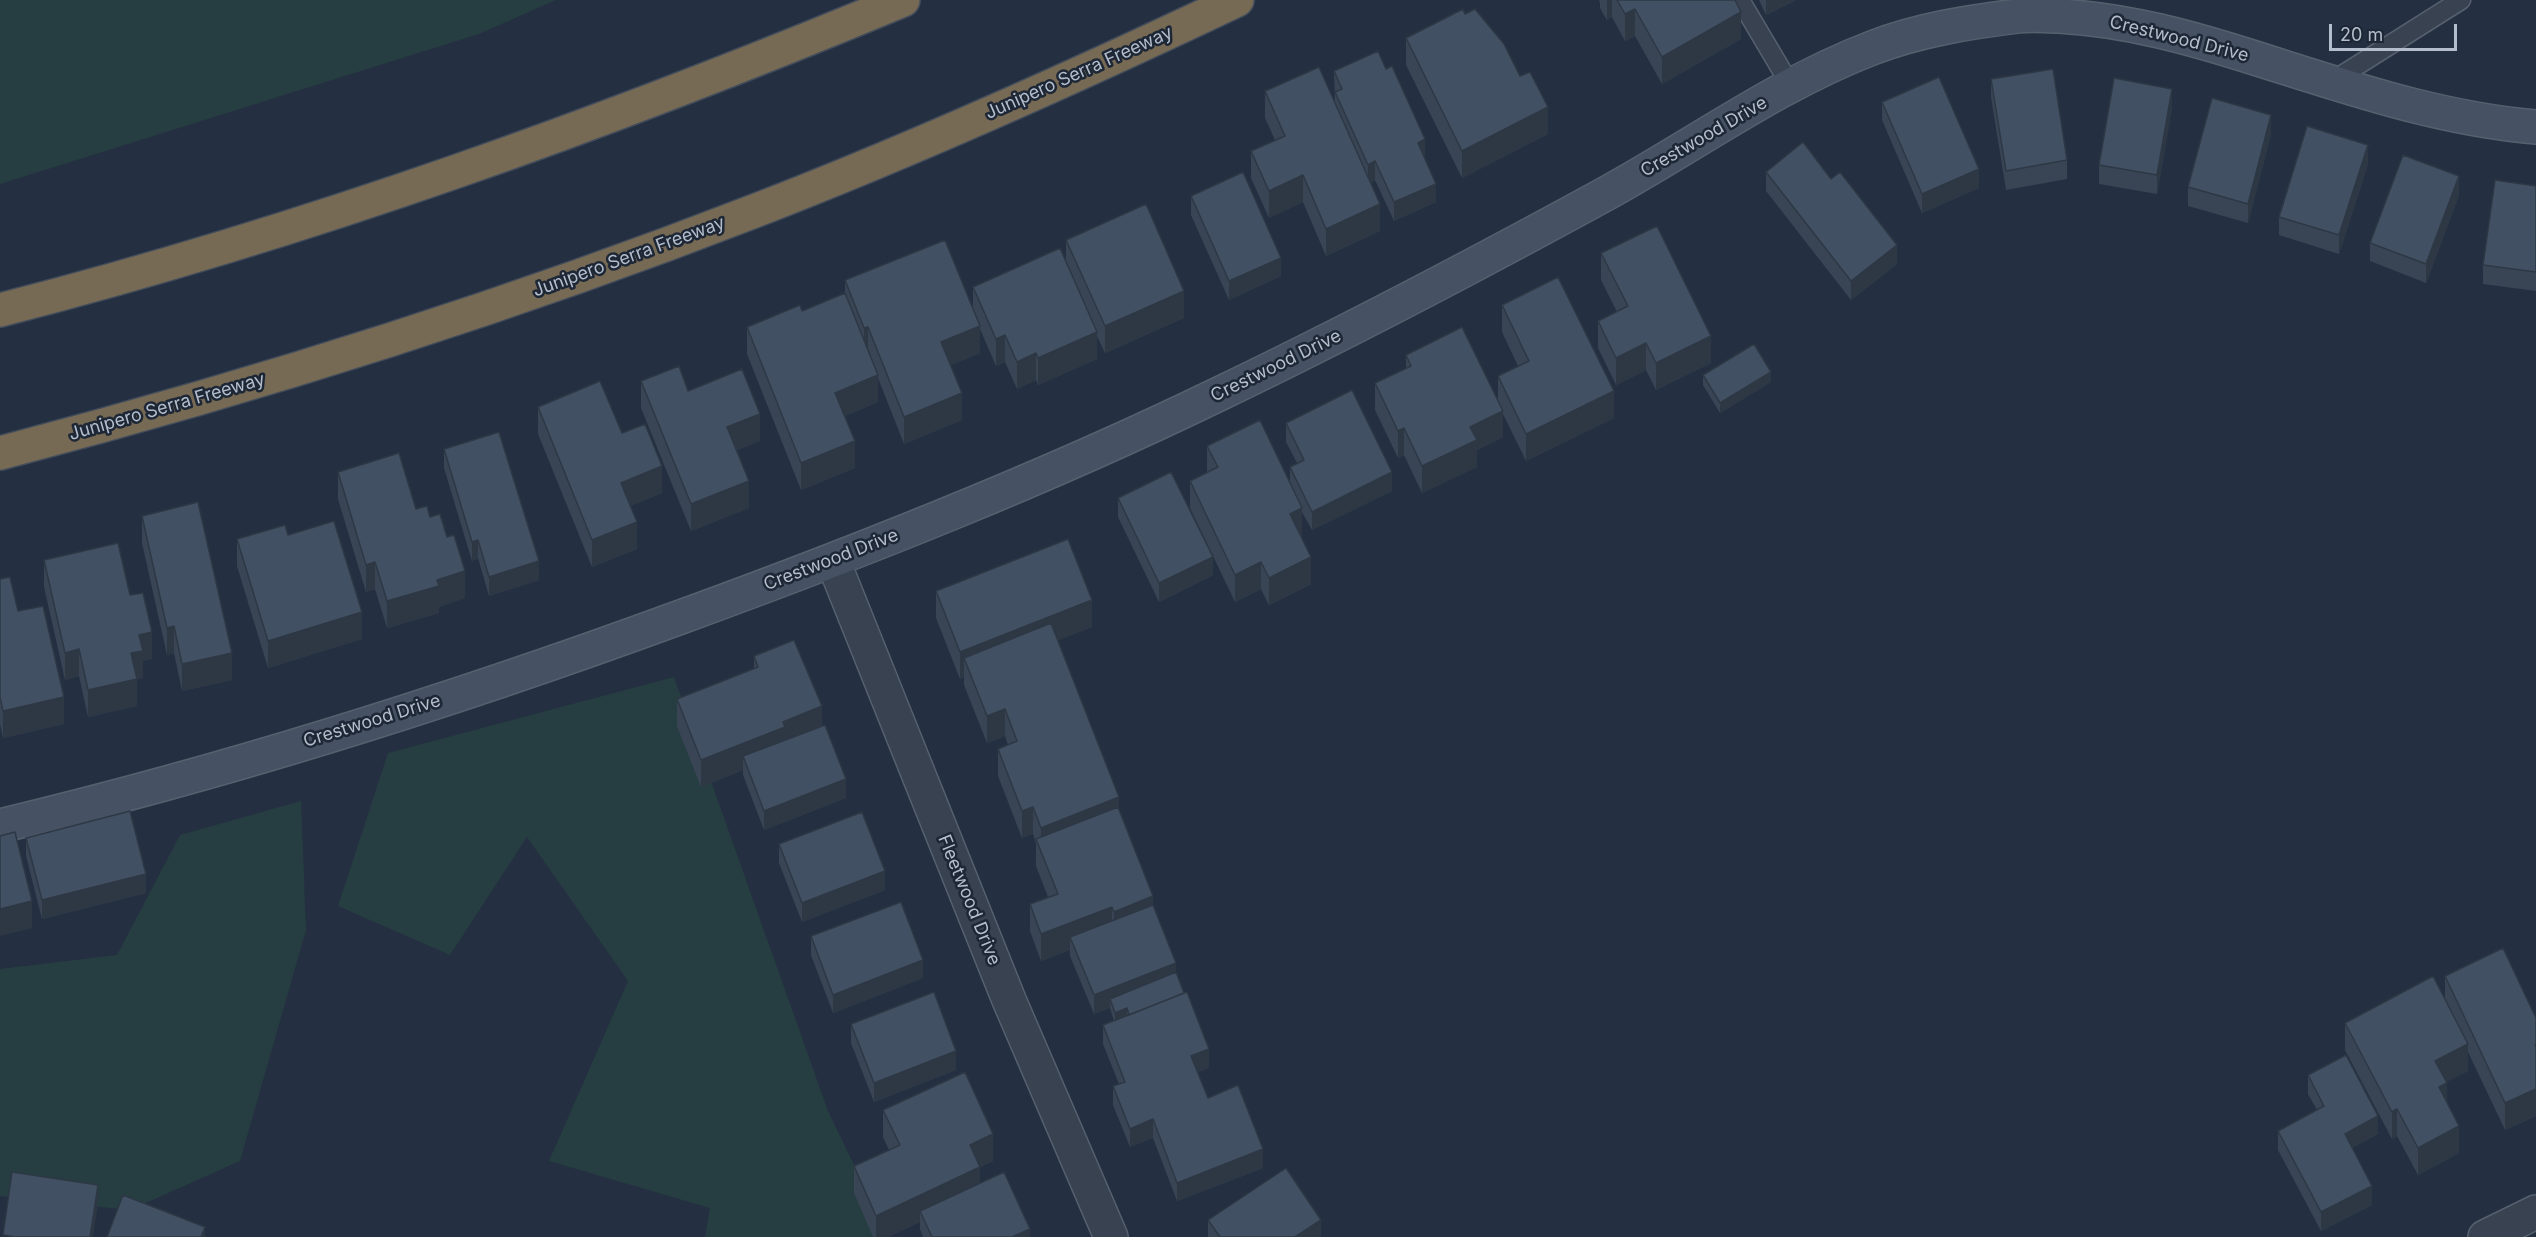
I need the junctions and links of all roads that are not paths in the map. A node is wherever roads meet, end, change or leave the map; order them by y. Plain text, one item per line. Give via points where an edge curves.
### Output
1 (903, 0) edge
2 (1236, 0) edge
3 (1740, 0) edge
4 (2461, 0) edge
5 (2331, 82) junction
6 (1791, 86) junction
7 (2536, 128) edge
8 (0, 310) edge
9 (0, 453) edge
10 (833, 561) junction
11 (0, 826) edge
12 (2536, 1212) edge
13 (1111, 1237) edge
14 (2485, 1237) edge

1 - 8 highway via 732,70 469,168 206,253
2 - 9 highway, Junipero Serra Freeway via 929,140 641,253 419,331
3 - 6 lane
4 - 5 lane
5 - 6 street, Crestwood Drive via 2193,39 2118,22 2028,15 1951,26 1877,45
5 - 7 street, Crestwood Drive via 2409,106 2492,124
6 - 10 street, Crestwood Drive via 1618,187 1457,274 1216,396 1022,484
10 - 11 street, Crestwood Drive via 604,645 378,721
10 - 13 street, Fleetwood Drive via 1009,1000
12 - 14 street

